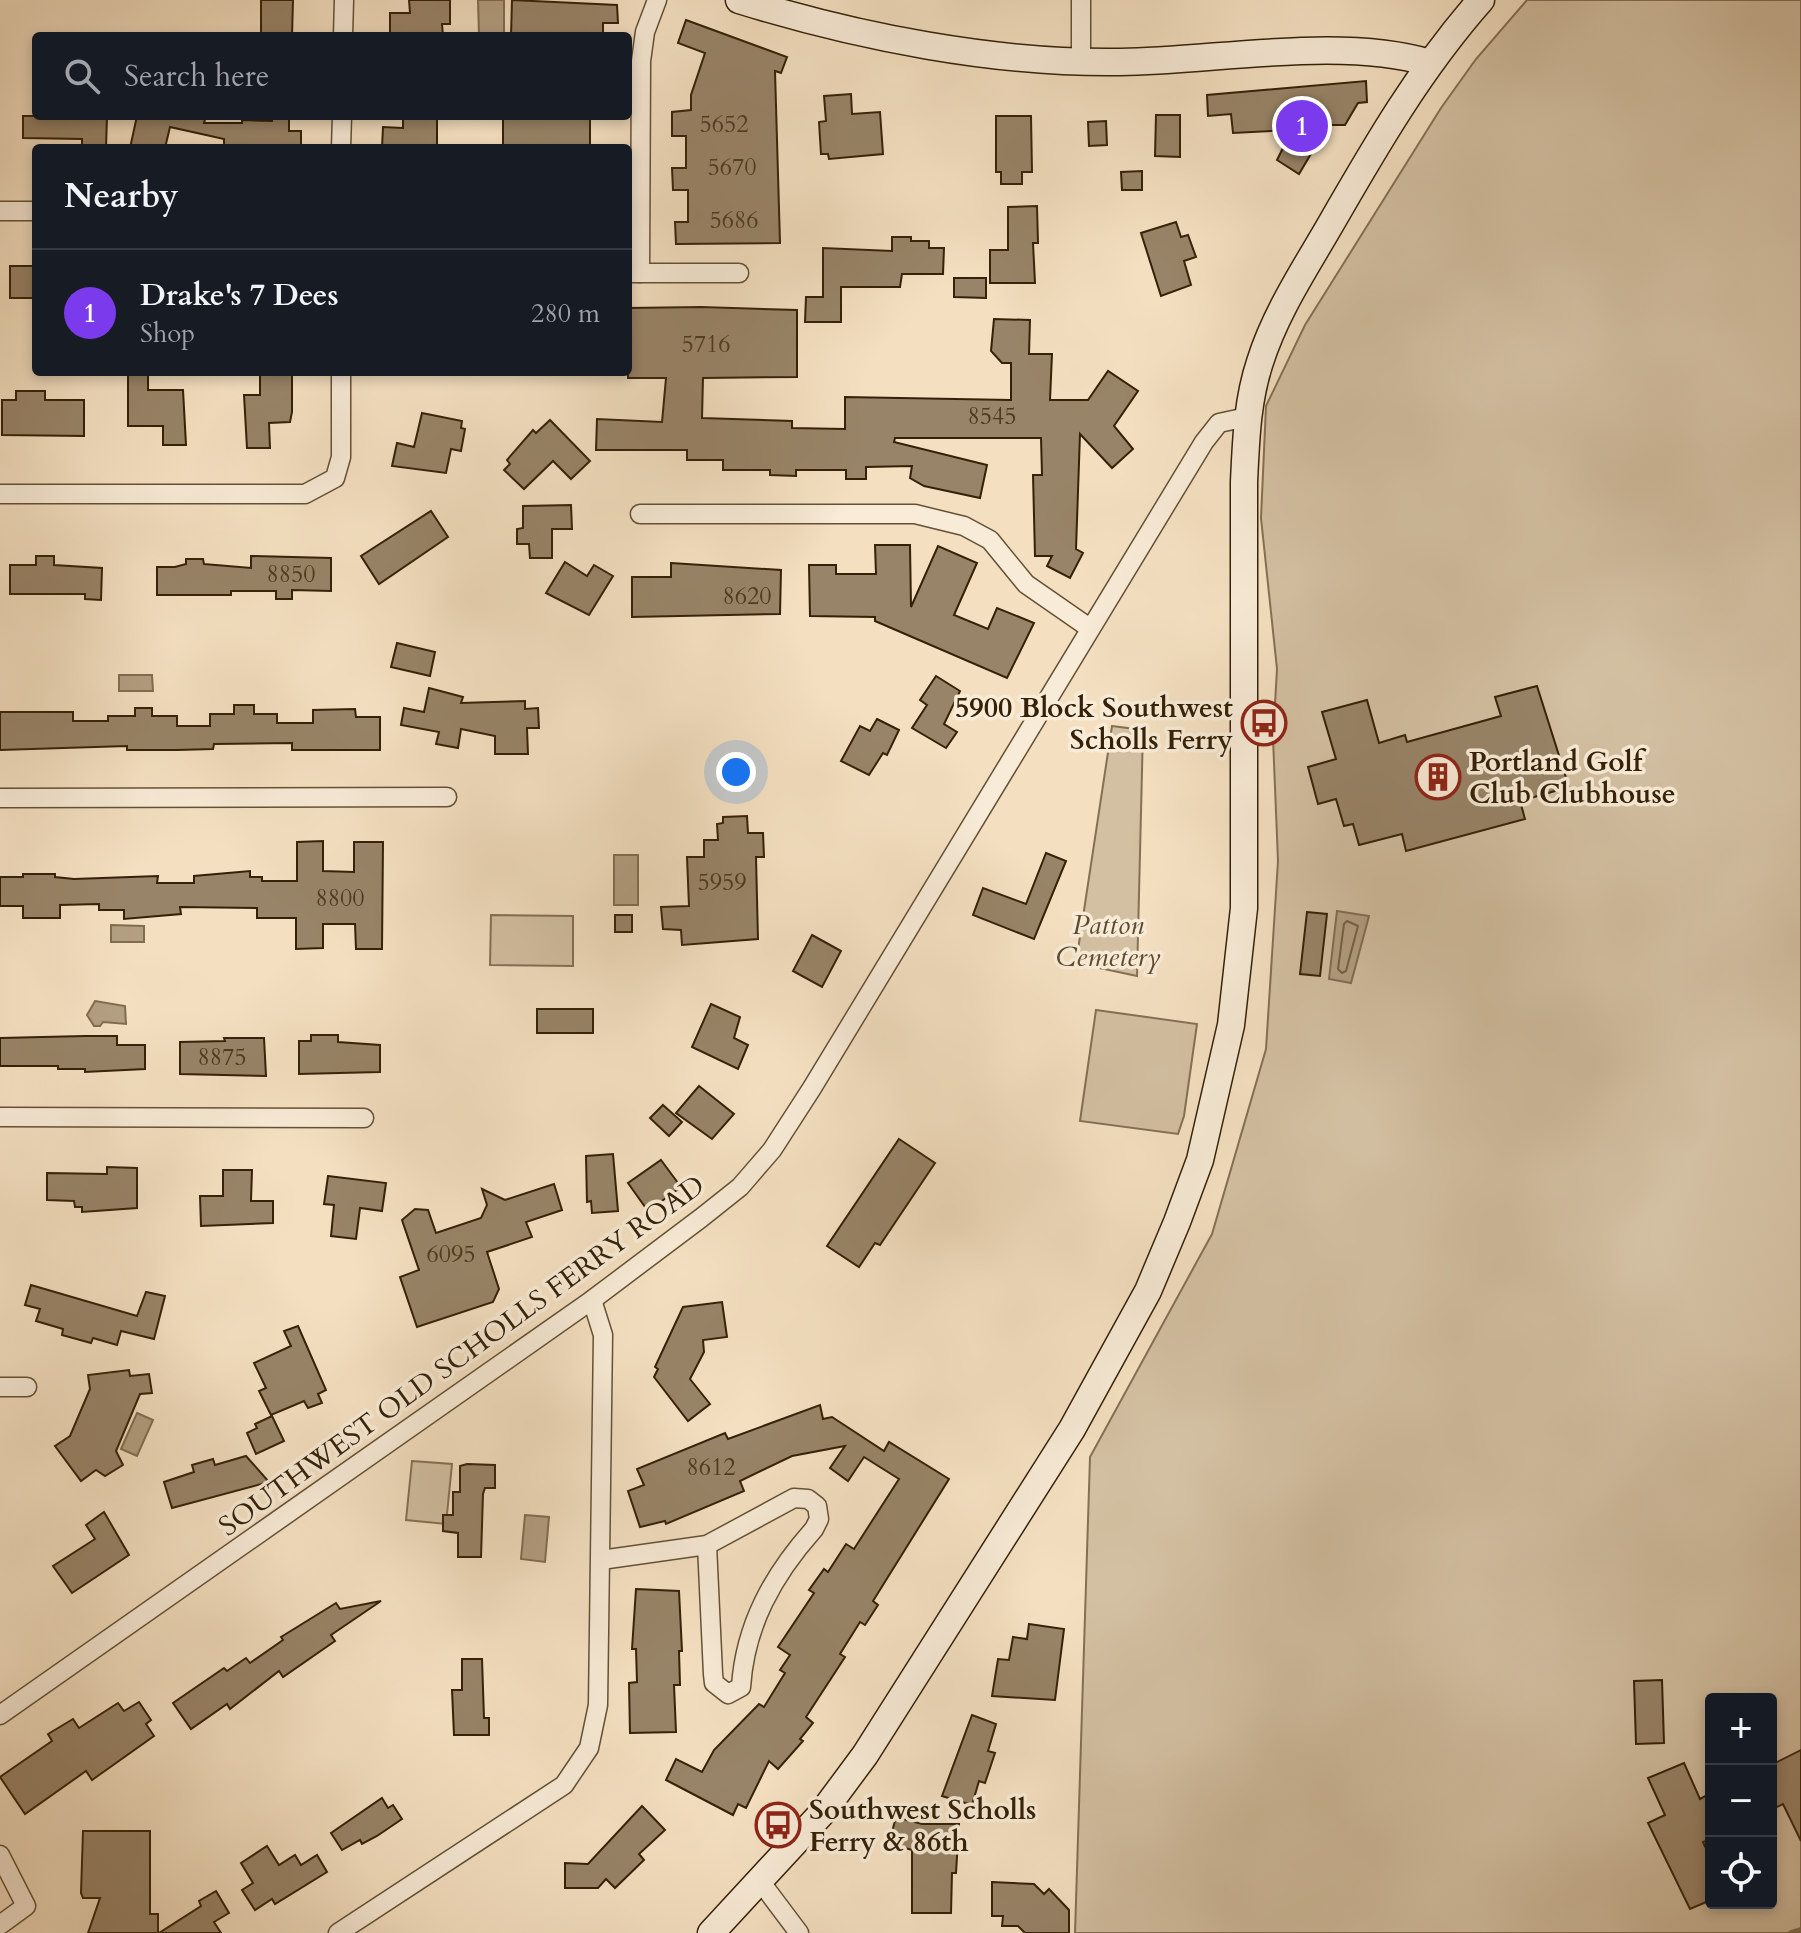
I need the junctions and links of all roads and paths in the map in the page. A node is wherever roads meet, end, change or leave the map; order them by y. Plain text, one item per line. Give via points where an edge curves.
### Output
1 (344, 0) edge
2 (657, 0) edge
3 (739, 0) edge
4 (1081, 0) edge
5 (1481, 0) edge
6 (343, 32) edge
7 (1081, 62) junction
8 (1430, 63) junction
9 (342, 120) edge
10 (341, 144) edge
11 (0, 211) edge
12 (32, 211) edge
13 (634, 273) edge
14 (739, 273) dead end
15 (341, 376) edge
16 (1247, 417) junction
17 (0, 494) edge
18 (640, 514) dead end
19 (1088, 627) junction
20 (447, 797) dead end
21 (0, 798) edge
22 (0, 1117) edge
23 (364, 1118) dead end
24 (592, 1300) junction
25 (0, 1387) edge
26 (27, 1387) dead end
27 (707, 1545) junction
28 (601, 1560) junction
29 (0, 1715) edge
30 (0, 1855) edge
31 (760, 1881) junction
32 (0, 1925) edge
33 (338, 1933) edge
34 (711, 1933) edge
35 (799, 1933) edge

1 - 6 street
2 - 13 street via 641,61
3 - 7 main road via 937,45
4 - 7 street
5 - 8 main road
7 - 8 main road via 1355,50 1403,54
8 - 16 main road via 1386,128 1289,297 1260,361
9 - 10 street
11 - 12 street
13 - 14 street
15 - 17 street via 341,457 335,478 305,494
16 - 19 street, SOUTHWEST OLD SCHOLLS FERRY ROAD via 1229,419 1211,430
16 - 31 main road via 1244,908 1231,1025 1200,1160 1148,1291 1065,1441 865,1755 822,1813
18 - 19 street via 915,514 942,519 990,540 1026,584
19 - 24 street, SOUTHWEST OLD SCHOLLS FERRY ROAD via 772,1150 740,1187
20 - 21 street
22 - 23 street
24 - 28 street via 603,1335
24 - 29 street, SOUTHWEST OLD SCHOLLS FERRY ROAD
25 - 26 street
27 - 27 street via 714,1683 728,1694 741,1687 757,1610 814,1529 817,1506 794,1498
27 - 28 street
28 - 33 street via 598,1705 579,1767 545,1798
30 - 32 street via 26,1906
31 - 34 main road
31 - 35 street

